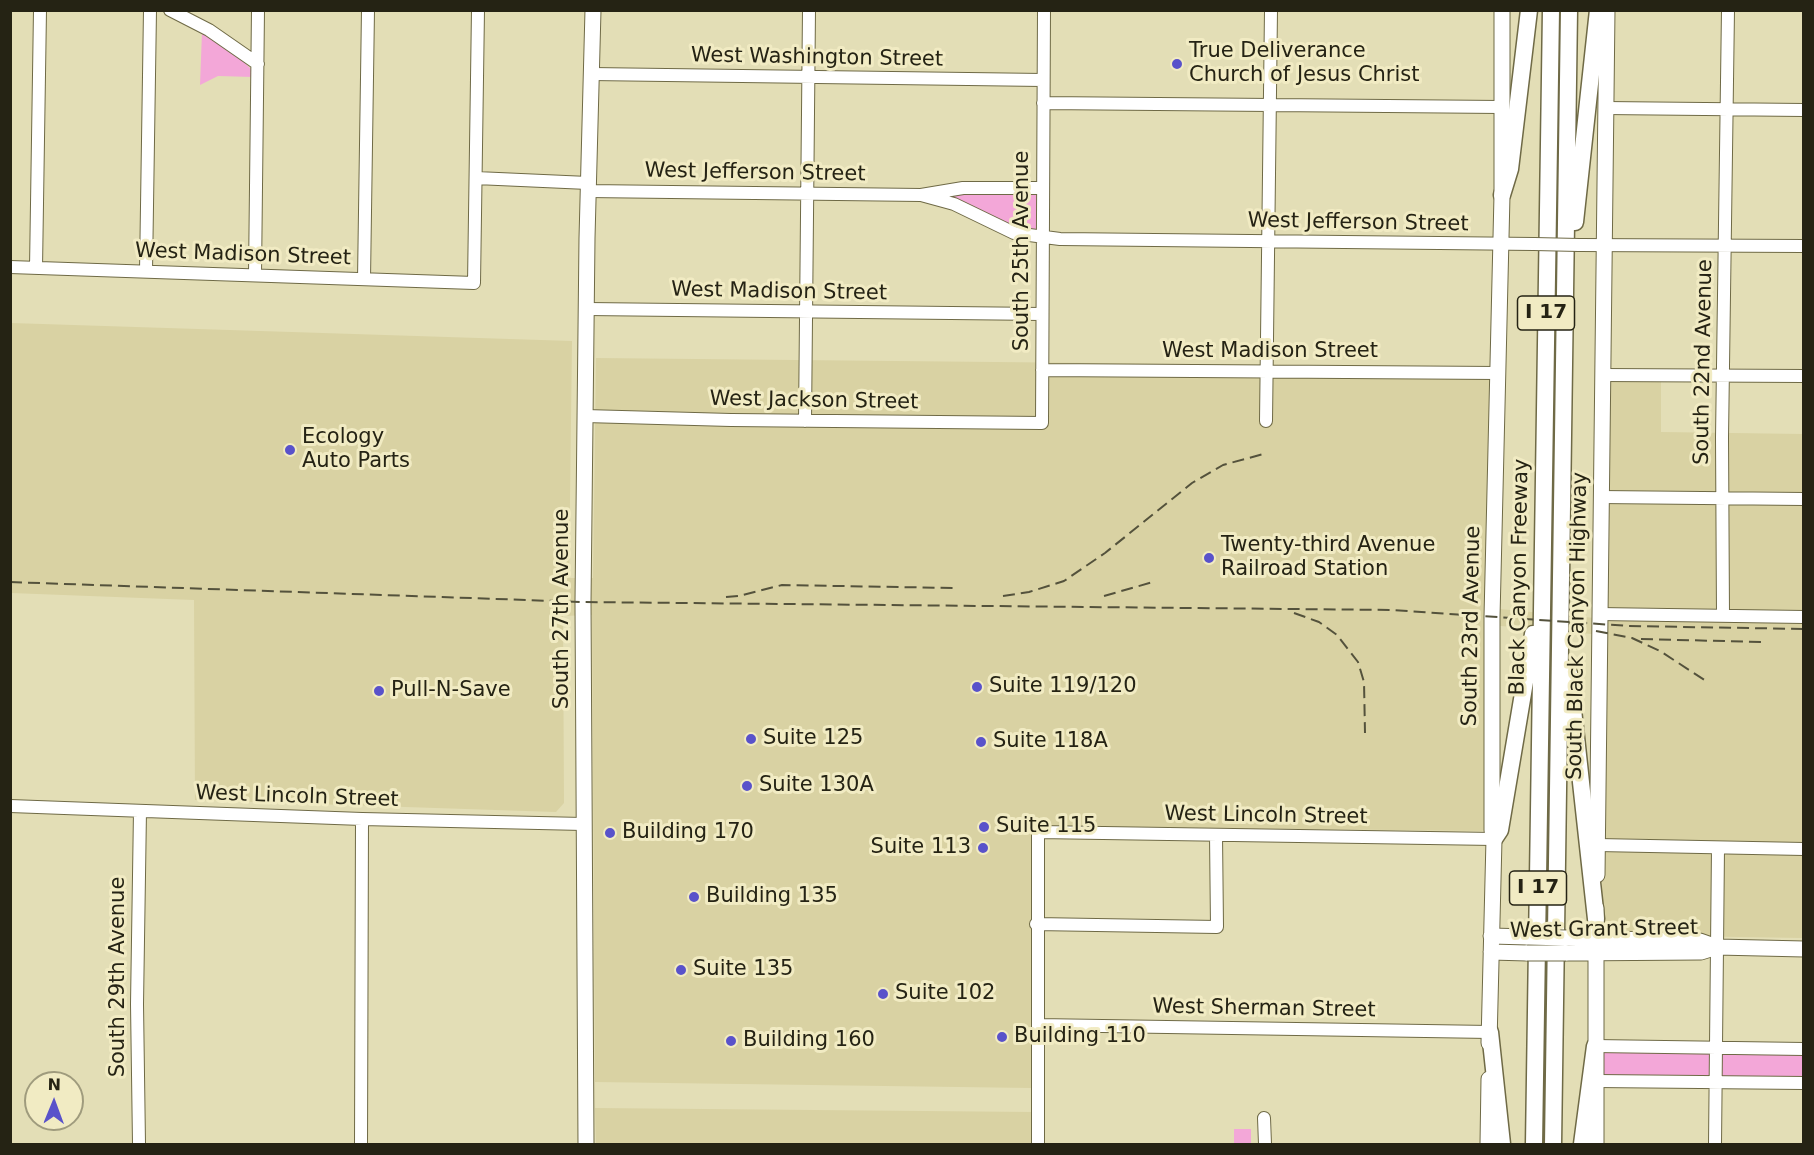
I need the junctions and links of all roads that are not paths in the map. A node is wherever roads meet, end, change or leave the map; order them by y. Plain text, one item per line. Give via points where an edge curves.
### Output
1 (40, 10) edge
2 (150, 10) edge
3 (170, 10) edge
4 (258, 10) edge
5 (369, 10) edge
6 (478, 10) edge
7 (593, 10) edge
8 (809, 10) edge
9 (1044, 10) edge
10 (1271, 10) edge
11 (1502, 10) edge
12 (1529, 10) edge
13 (1551, 10) edge
14 (1569, 10) edge
15 (1599, 10) edge
16 (1607, 10) edge
17 (1728, 10) edge
18 (258, 64) junction
19 (591, 74) junction
20 (808, 77) junction
21 (1043, 80) junction
22 (1043, 103) junction
23 (1270, 105) junction
24 (1501, 107) junction
25 (1605, 108) junction
26 (1726, 109) junction
27 (1803, 110) edge
28 (476, 178) junction
29 (588, 187) junction
30 (1042, 188) junction
31 (807, 193) junction
32 (921, 195) junction
33 (1502, 195) junction
34 (1042, 237) junction
35 (1268, 241) junction
36 (1501, 244) junction
37 (1597, 245) junction
38 (1725, 245) junction
39 (1803, 246) edge
40 (1565, 261) junction
41 (10, 267) edge
42 (36, 267) junction
43 (146, 271) junction
44 (255, 275) junction
45 (364, 279) junction
46 (587, 309) junction
47 (806, 312) junction
48 (1042, 314) junction
49 (1042, 370) junction
50 (1267, 372) junction
51 (1498, 373) junction
52 (1602, 375) junction
53 (1723, 375) junction
54 (1803, 376) edge
55 (585, 416) junction
56 (806, 421) junction
57 (1266, 421) dead end
58 (1042, 423) joint
59 (1600, 497) junction
60 (1722, 498) junction
61 (1803, 499) edge
62 (1542, 573) junction
63 (1561, 589) junction
64 (1599, 614) junction
65 (1723, 616) junction
66 (1803, 616) edge
67 (10, 806) edge
68 (140, 811) junction
69 (362, 819) junction
70 (583, 824) junction
71 (1216, 835) junction
72 (1494, 840) junction
73 (1598, 845) junction
74 (1718, 848) junction
75 (1803, 849) edge
76 (1596, 919) junction
77 (1036, 924) junction
78 (1491, 936) junction
79 (1576, 946) junction
80 (1597, 946) junction
81 (1717, 947) junction
82 (1803, 949) edge
83 (1491, 952) junction
84 (1038, 1025) junction
85 (1490, 1032) junction
86 (1595, 1046) junction
87 (1716, 1048) junction
88 (1803, 1049) edge
89 (1597, 1081) junction
90 (1716, 1082) junction
91 (1803, 1083) edge
92 (1264, 1118) dead end
93 (139, 1144) edge
94 (361, 1144) edge
95 (586, 1144) edge
96 (1038, 1144) edge
97 (1264, 1144) edge
98 (1488, 1144) edge
99 (1502, 1144) edge
100 (1534, 1144) edge
101 (1553, 1144) edge
102 (1582, 1144) edge
103 (1596, 1144) edge
104 (1715, 1144) edge

1 - 42 street
2 - 43 street
3 - 18 street via 209,30
4 - 18 street
5 - 45 street
6 - 28 street
7 - 19 main road, South 27th Avenue
8 - 20 street
9 - 21 street, South 25th Avenue
10 - 23 street
11 - 24 main road, South 23rd Avenue
12 - 33 highway via 1510,169
13 - 62 highway, Black Canyon Freeway / I 17
14 - 40 highway, Black Canyon Freeway / I 17
15 - 40 highway via 1574,229
16 - 25 main road, South Black Canyon Highway
17 - 26 street, South 22nd Avenue
18 - 44 street
19 - 20 street, West Washington Street
19 - 29 main road, South 27th Avenue
20 - 21 street, West Washington Street
20 - 31 street
21 - 22 street, South 25th Avenue
22 - 23 street
22 - 30 street, South 25th Avenue
23 - 24 street
23 - 35 street
24 - 33 main road, South 23rd Avenue
25 - 26 street
25 - 37 main road, South Black Canyon Highway
26 - 27 street
26 - 38 street, South 22nd Avenue
28 - 29 street, West Jefferson Street
28 - 45 street, West Madison Street via 474,283
29 - 31 street, West Jefferson Street
29 - 46 main road, South 27th Avenue
30 - 32 street, West Jefferson Street via 963,188
30 - 34 street, South 25th Avenue
31 - 32 street, West Jefferson Street
31 - 47 street
32 - 34 street, West Jefferson Street via 954,204 1014,233
33 - 36 main road, South 23rd Avenue
34 - 35 street, West Jefferson Street
34 - 48 street, South 25th Avenue
35 - 36 street, West Jefferson Street
35 - 50 street
36 - 37 street, West Jefferson Street, bridge
36 - 51 main road, South 23rd Avenue
37 - 38 street, West Jefferson Street
37 - 52 main road, South Black Canyon Highway
38 - 39 street, West Jefferson Street
38 - 53 street, South 22nd Avenue
40 - 63 highway, Black Canyon Freeway / I 17
41 - 42 street, West Madison Street
42 - 43 street, West Madison Street
43 - 44 street, West Madison Street
44 - 45 street, West Madison Street
46 - 47 street, West Madison Street
46 - 55 main road, South 27th Avenue
47 - 48 street, West Madison Street
47 - 56 street
48 - 49 street, South 25th Avenue
49 - 50 street, West Madison Street
49 - 58 street, South 25th Avenue
50 - 51 street, West Madison Street
50 - 57 street
51 - 72 main road, South 23rd Avenue via 1492,617
52 - 53 street
52 - 59 main road, South Black Canyon Highway
53 - 54 street
53 - 60 street, South 22nd Avenue
55 - 56 street, West Jackson Street
55 - 70 main road, South 27th Avenue
56 - 58 street, West Jackson Street
59 - 60 street
59 - 64 main road, South Black Canyon Highway
60 - 61 street
60 - 65 street, South 22nd Avenue
62 - 72 highway via 1500,830
62 - 100 highway, Black Canyon Freeway / I 17
63 - 76 highway
63 - 101 highway, Black Canyon Freeway / I 17
64 - 65 street
64 - 73 main road, South Black Canyon Highway
65 - 66 street
67 - 68 street, West Lincoln Street
68 - 69 street, West Lincoln Street
68 - 93 street, South 29th Avenue
69 - 70 street, West Lincoln Street
69 - 94 street
70 - 95 main road, South 27th Avenue
71 - 72 street, West Lincoln Street
71 - 77 street, West Lincoln Street via 1038,832
71 - 77 street via 1217,927
72 - 78 main road, South 23rd Avenue
73 - 74 street
73 - 76 main road, South Black Canyon Highway
74 - 75 street
74 - 81 street
76 - 80 main road, South Black Canyon Highway
77 - 84 street
78 - 79 main road, West Grant Street, bridge
78 - 83 main road, South 23rd Avenue
79 - 80 main road, West Grant Street
79 - 83 main road, West Grant Street, bridge
80 - 81 main road, West Grant Street via 1701,952
80 - 86 main road, South Black Canyon Highway
81 - 82 main road, West Grant Street
81 - 87 street
83 - 85 main road, South 23rd Avenue
84 - 85 street, West Sherman Street
84 - 96 street
85 - 98 main road, South 23rd Avenue
85 - 99 highway
86 - 87 street
86 - 89 main road, South Black Canyon Highway
86 - 102 highway
87 - 88 street
87 - 90 street
89 - 90 street
89 - 103 main road, South Black Canyon Highway
90 - 91 street
90 - 104 street
92 - 97 street

